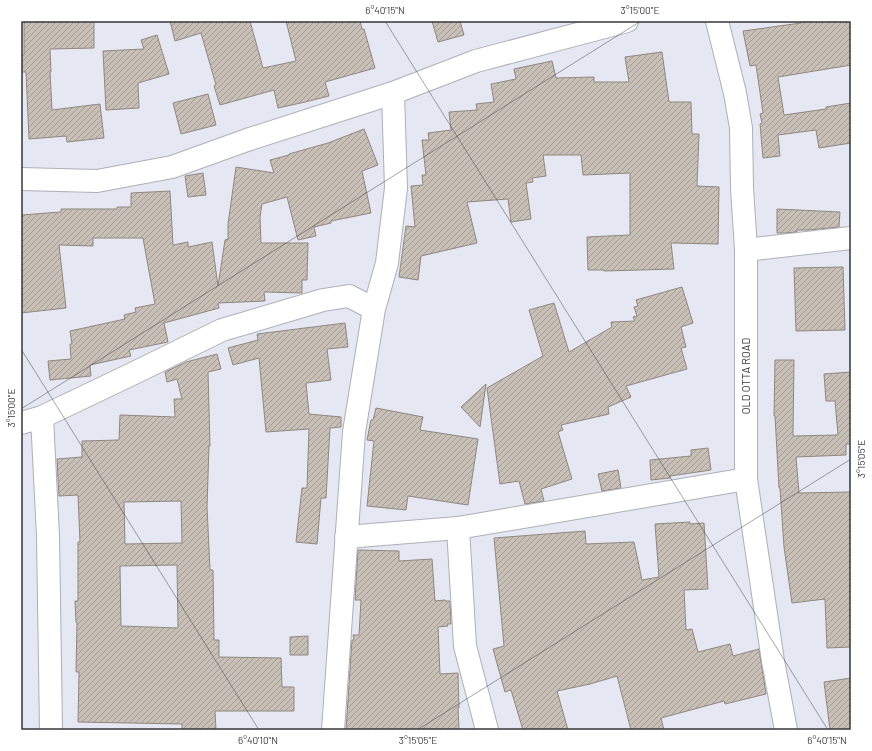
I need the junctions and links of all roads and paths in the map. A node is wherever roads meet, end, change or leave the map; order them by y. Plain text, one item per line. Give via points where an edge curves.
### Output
1 (627, 21) edge
2 (717, 21) edge
3 (393, 93) junction
4 (21, 179) edge
5 (851, 238) edge
6 (746, 250) junction
7 (374, 309) junction
8 (42, 417) junction
9 (21, 423) edge
10 (746, 479) junction
11 (458, 528) junction
12 (346, 537) junction
13 (51, 730) edge
14 (333, 730) edge
15 (487, 730) edge
16 (786, 730) edge

1 - 3 street via 476,61
2 - 6 street, OLD OTTA ROAD via 741,128
3 - 4 street via 172,167 98,181
3 - 7 street via 396,188 387,263
5 - 6 street
6 - 10 street, OLD OTTA ROAD
7 - 8 street via 349,296 323,300 222,330
7 - 12 street via 354,432
8 - 9 street
8 - 13 street via 48,536
10 - 11 street
10 - 16 street, OLD OTTA ROAD
11 - 12 street
11 - 15 street via 465,646
12 - 14 street

